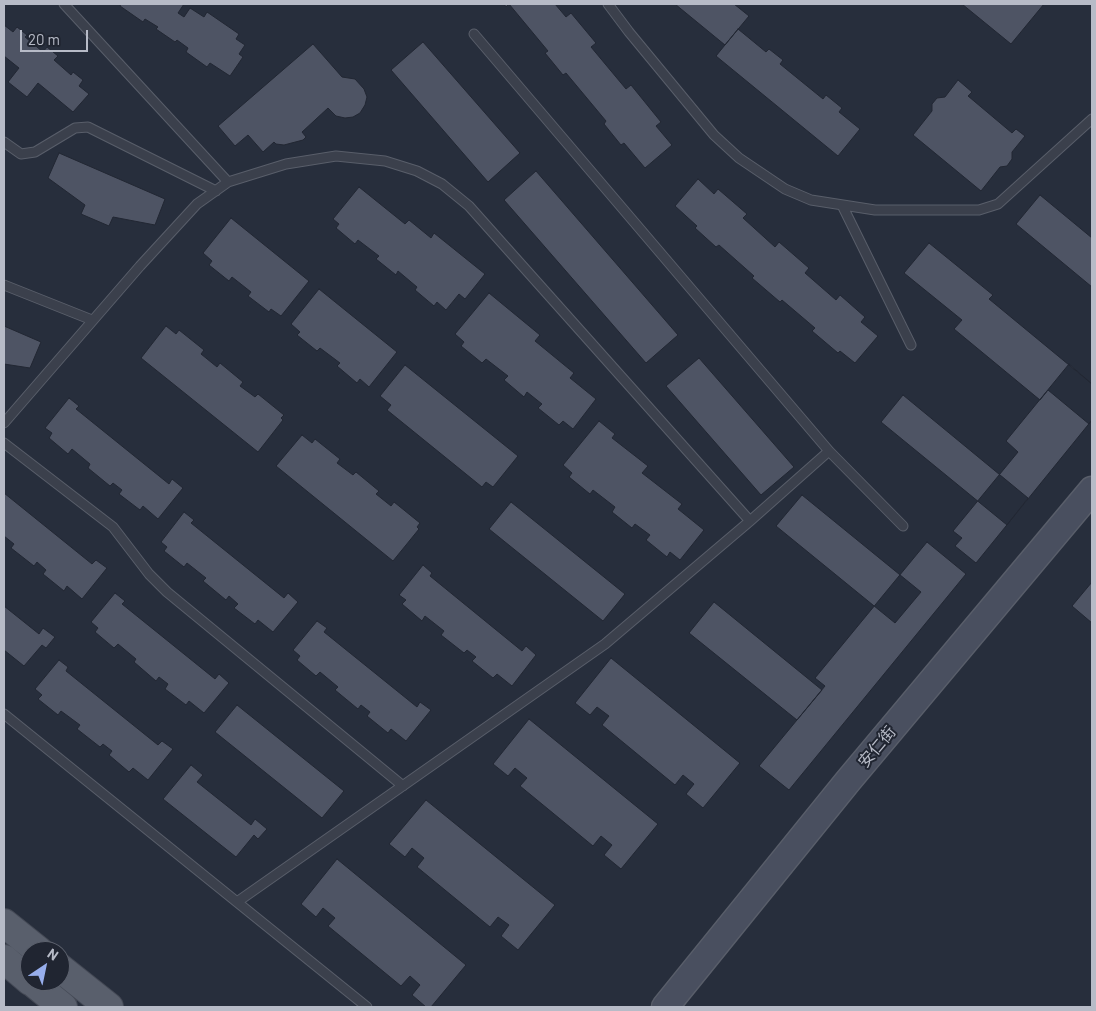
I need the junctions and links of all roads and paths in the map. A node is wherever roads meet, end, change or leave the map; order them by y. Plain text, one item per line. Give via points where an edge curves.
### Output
1 (64, 4) edge
2 (608, 4) edge
3 (474, 34) dead end
4 (1092, 119) edge
5 (4, 142) edge
6 (228, 182) junction
7 (216, 191) junction
8 (842, 205) junction
9 (4, 285) edge
10 (92, 320) junction
11 (911, 346) dead end
12 (4, 423) edge
13 (4, 443) edge
14 (829, 451) junction
15 (1092, 490) edge
16 (750, 521) junction
17 (903, 526) dead end
18 (4, 714) edge
19 (403, 786) junction
20 (236, 902) junction
21 (4, 923) edge
22 (26, 941) edge
23 (4, 960) edge
24 (20, 973) edge
25 (70, 976) edge
26 (43, 991) edge
27 (63, 1007) edge
28 (109, 1007) edge
29 (367, 1007) edge
30 (665, 1007) edge

1 - 6 lane
2 - 8 lane via 714,135 739,158 785,189 811,200
3 - 14 lane
4 - 8 lane via 998,204 979,210 875,210
5 - 7 lane via 21,154 35,152 75,128 88,128
6 - 7 lane
6 - 16 lane via 286,164 336,156 385,161 417,171 442,184 469,206
7 - 10 lane via 197,204
8 - 11 lane
9 - 10 lane
10 - 12 lane
13 - 19 lane via 114,527 149,574 167,592
14 - 16 lane
14 - 17 lane
15 - 30 street, 安仁街
16 - 19 lane via 605,644
18 - 20 lane
19 - 20 lane
20 - 29 lane
21 - 22 main road
23 - 24 main road
25 - 28 main road
26 - 27 main road

